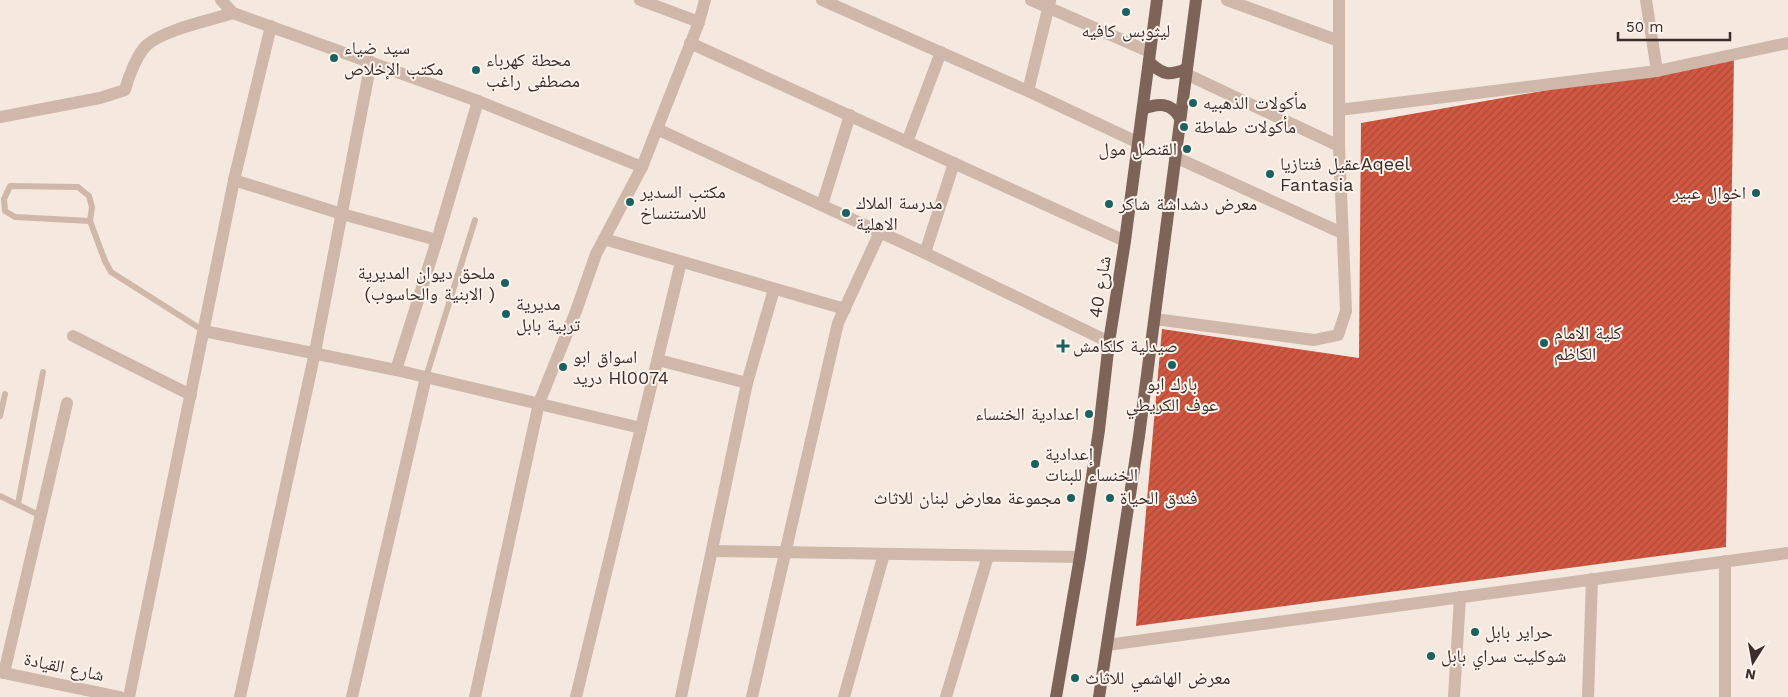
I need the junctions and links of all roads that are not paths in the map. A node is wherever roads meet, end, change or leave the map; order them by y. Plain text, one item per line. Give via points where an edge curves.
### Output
1 (220, 0) edge
2 (640, 0) edge
3 (705, 0) edge
4 (822, 0) edge
5 (1031, 0) edge
6 (1157, 0) edge
7 (1196, 0) edge
8 (1227, 0) edge
9 (1339, 0) edge
10 (1646, 0) edge
11 (1049, 4) edge
12 (233, 13) junction
13 (699, 22) junction
14 (271, 26) junction
15 (1339, 41) junction
16 (690, 43) junction
17 (1788, 43) edge
18 (941, 52) junction
19 (1150, 57) junction
20 (371, 62) junction
21 (1656, 71) junction
22 (1186, 72) junction
23 (1028, 91) junction
24 (478, 101) junction
25 (1143, 109) junction
26 (1339, 110) junction
27 (850, 115) junction
28 (0, 117) edge
29 (1180, 118) junction
30 (656, 129) junction
31 (907, 142) junction
32 (1138, 143) junction
33 (1339, 146) junction
34 (1175, 157) junction
35 (954, 163) junction
36 (642, 167) junction
37 (234, 180) junction
38 (822, 205) junction
39 (342, 214) junction
40 (475, 220) dead end
41 (90, 221) junction
42 (880, 232) junction
43 (1342, 233) junction
44 (604, 239) junction
45 (437, 240) junction
46 (1126, 241) junction
47 (925, 253) junction
48 (681, 262) junction
49 (774, 289) junction
50 (845, 309) junction
51 (1155, 318) junction
52 (204, 331) junction
53 (73, 336) dead end
54 (1109, 342) junction
55 (315, 352) junction
56 (658, 360) junction
57 (396, 370) junction
58 (42, 372) dead end
59 (426, 377) junction
60 (747, 383) junction
61 (6, 394) dead end
62 (191, 395) junction
63 (67, 403) dead end
64 (538, 403) junction
65 (0, 416) edge
66 (641, 428) junction
67 (0, 496) edge
68 (18, 504) junction
69 (41, 516) junction
70 (712, 551) junction
71 (785, 552) junction
72 (1788, 553) edge
73 (884, 554) junction
74 (988, 556) junction
75 (1080, 557) junction
76 (1725, 561) junction
77 (1592, 579) junction
78 (1460, 597) junction
79 (1107, 645) junction
80 (2, 672) edge
81 (120, 697) edge
82 (129, 697) edge
83 (240, 697) edge
84 (352, 697) edge
85 (475, 697) edge
86 (576, 697) edge
87 (681, 697) edge
88 (752, 697) edge
89 (844, 697) edge
90 (946, 697) edge
91 (1056, 697) edge
92 (1099, 697) edge
93 (1454, 697) edge
94 (1588, 697) edge
95 (1725, 697) edge

1 - 12 street
2 - 13 street
3 - 13 street
4 - 18 street
5 - 11 street
6 - 19 main road, شارع 40
7 - 22 main road
8 - 15 street
9 - 15 street
10 - 21 street
11 - 19 street
11 - 23 street
12 - 14 street
12 - 28 street via 166,34 147,46 132,69 125,90 100,98
13 - 16 street
14 - 20 street
14 - 37 street
15 - 26 street
16 - 27 street
16 - 30 street
17 - 21 street
18 - 23 street
18 - 31 street
19 - 22 main road via 1165,73
19 - 25 main road, شارع 40
20 - 24 street
20 - 39 street
21 - 26 street
22 - 29 main road
22 - 33 street
23 - 32 street
24 - 36 street
24 - 45 street
25 - 29 main road via 1156,104 1167,105
25 - 32 main road, شارع 40
26 - 33 street
27 - 31 street
27 - 38 street
29 - 34 main road
30 - 36 street
30 - 38 street
31 - 35 street
32 - 46 main road, شارع 40
33 - 43 street
34 - 43 street
34 - 51 main road
35 - 46 street
35 - 47 street
36 - 44 street
37 - 39 street
37 - 52 street
38 - 42 street
39 - 45 street
39 - 55 street
40 - 59 lane
41 - 41 lane via 14,217 5,211 4,199 10,186 78,187 89,196 92,207
41 - 52 lane via 111,272
42 - 47 street
42 - 50 street
43 - 51 street via 1346,311 1338,335 1314,340
44 - 48 street
44 - 64 street
45 - 57 street
46 - 54 main road, شارع 40
47 - 54 street
48 - 49 street
48 - 56 street
49 - 50 street
49 - 60 street
50 - 71 street via 838,324
51 - 79 main road
52 - 55 street
52 - 62 street
53 - 62 street
54 - 75 main road, شارع 40
55 - 57 street
55 - 83 street
56 - 60 street
56 - 66 street
57 - 59 street
58 - 68 lane
59 - 64 street
59 - 84 street
60 - 70 street
61 - 65 lane
62 - 82 street
63 - 69 street
64 - 66 street
64 - 85 street
66 - 86 street
67 - 68 lane
68 - 69 lane
69 - 80 street
70 - 71 street
70 - 87 street
71 - 73 street
71 - 88 street
72 - 76 street
73 - 74 street
73 - 89 street
74 - 75 street
74 - 90 street
75 - 91 main road, شارع 40
76 - 77 street
76 - 95 street
77 - 78 street
77 - 94 street
78 - 79 street
78 - 93 street
79 - 92 main road
80 - 81 street, شارع القيادة

